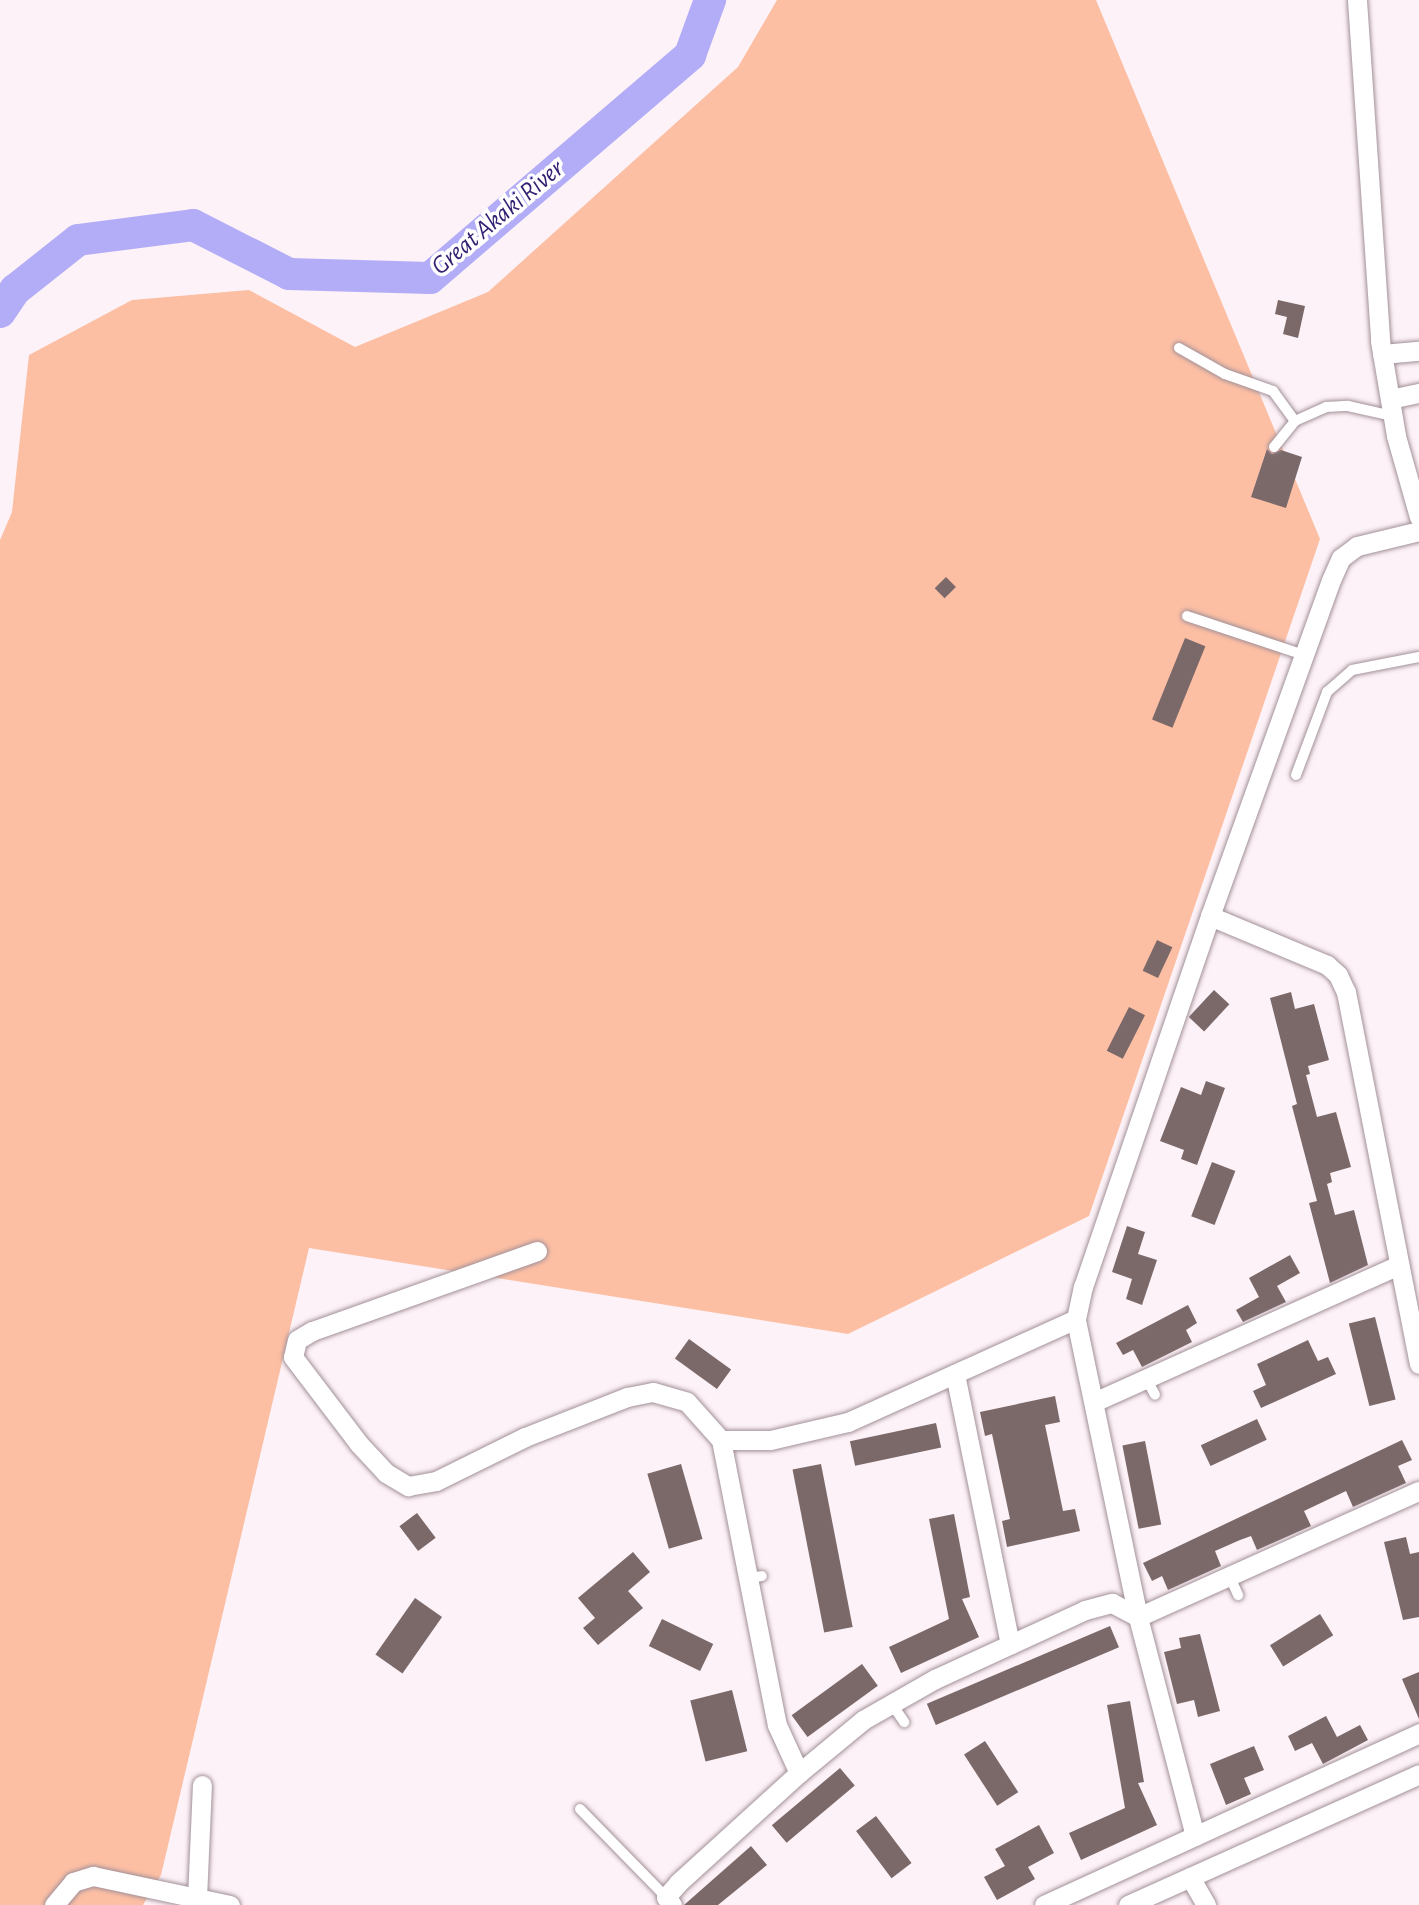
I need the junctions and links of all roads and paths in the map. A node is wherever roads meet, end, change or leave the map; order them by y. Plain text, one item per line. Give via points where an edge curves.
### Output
1 (1357, 0) edge
2 (1179, 348) dead end
3 (1419, 351) edge
4 (1382, 354) junction
5 (1419, 393) edge
6 (1391, 407) junction
7 (1295, 421) junction
8 (1274, 447) dead end
9 (1419, 517) edge
10 (1419, 531) edge
11 (1187, 616) dead end
12 (1304, 655) junction
13 (1419, 657) edge
14 (1296, 775) dead end
15 (1210, 916) junction
16 (537, 1251) dead end
17 (1399, 1265) junction
18 (1076, 1319) junction
19 (1419, 1364) edge
20 (955, 1374) junction
21 (1094, 1402) junction
22 (721, 1440) junction
23 (1419, 1491) edge
24 (1138, 1617) junction
25 (1010, 1644) junction
26 (892, 1704) junction
27 (904, 1722) dead end
28 (1419, 1733) edge
29 (799, 1773) junction
30 (1418, 1778) edge
31 (202, 1785) dead end
32 (580, 1809) dead end
33 (1195, 1836) junction
34 (1190, 1877) junction
35 (197, 1898) junction
36 (669, 1901) edge
37 (54, 1905) edge
38 (230, 1905) edge
39 (1044, 1905) edge
40 (1128, 1905) edge
41 (1206, 1905) edge

1 - 4 street
2 - 7 lane via 1225,374 1273,391
3 - 4 street
4 - 6 street
5 - 6 street
6 - 7 lane via 1337,406
6 - 9 street
7 - 8 lane
10 - 12 street via 1357,546 1341,558
11 - 12 lane
12 - 15 street
13 - 14 lane via 1352,670 1327,692
15 - 17 street via 1327,965 1338,975 1346,992
15 - 18 street
16 - 22 street via 312,1331 298,1340 293,1357 359,1444 395,1480 408,1486 436,1481 525,1437 627,1397 653,1392 687,1402
17 - 19 street
17 - 21 street via 1151,1387
18 - 20 street
18 - 21 street
20 - 22 street via 848,1422 808,1434
20 - 25 street
21 - 24 street
22 - 29 street via 755,1577 776,1725
23 - 24 street via 1234,1586
24 - 25 street via 1112,1603 1085,1610
24 - 33 street
25 - 26 street
26 - 27 lane
26 - 29 street via 863,1720
28 - 33 street
29 - 36 street
30 - 34 street
31 - 35 street
32 - 36 lane
33 - 39 street
34 - 40 street
34 - 41 street
35 - 37 street via 93,1876 73,1882
35 - 38 street

